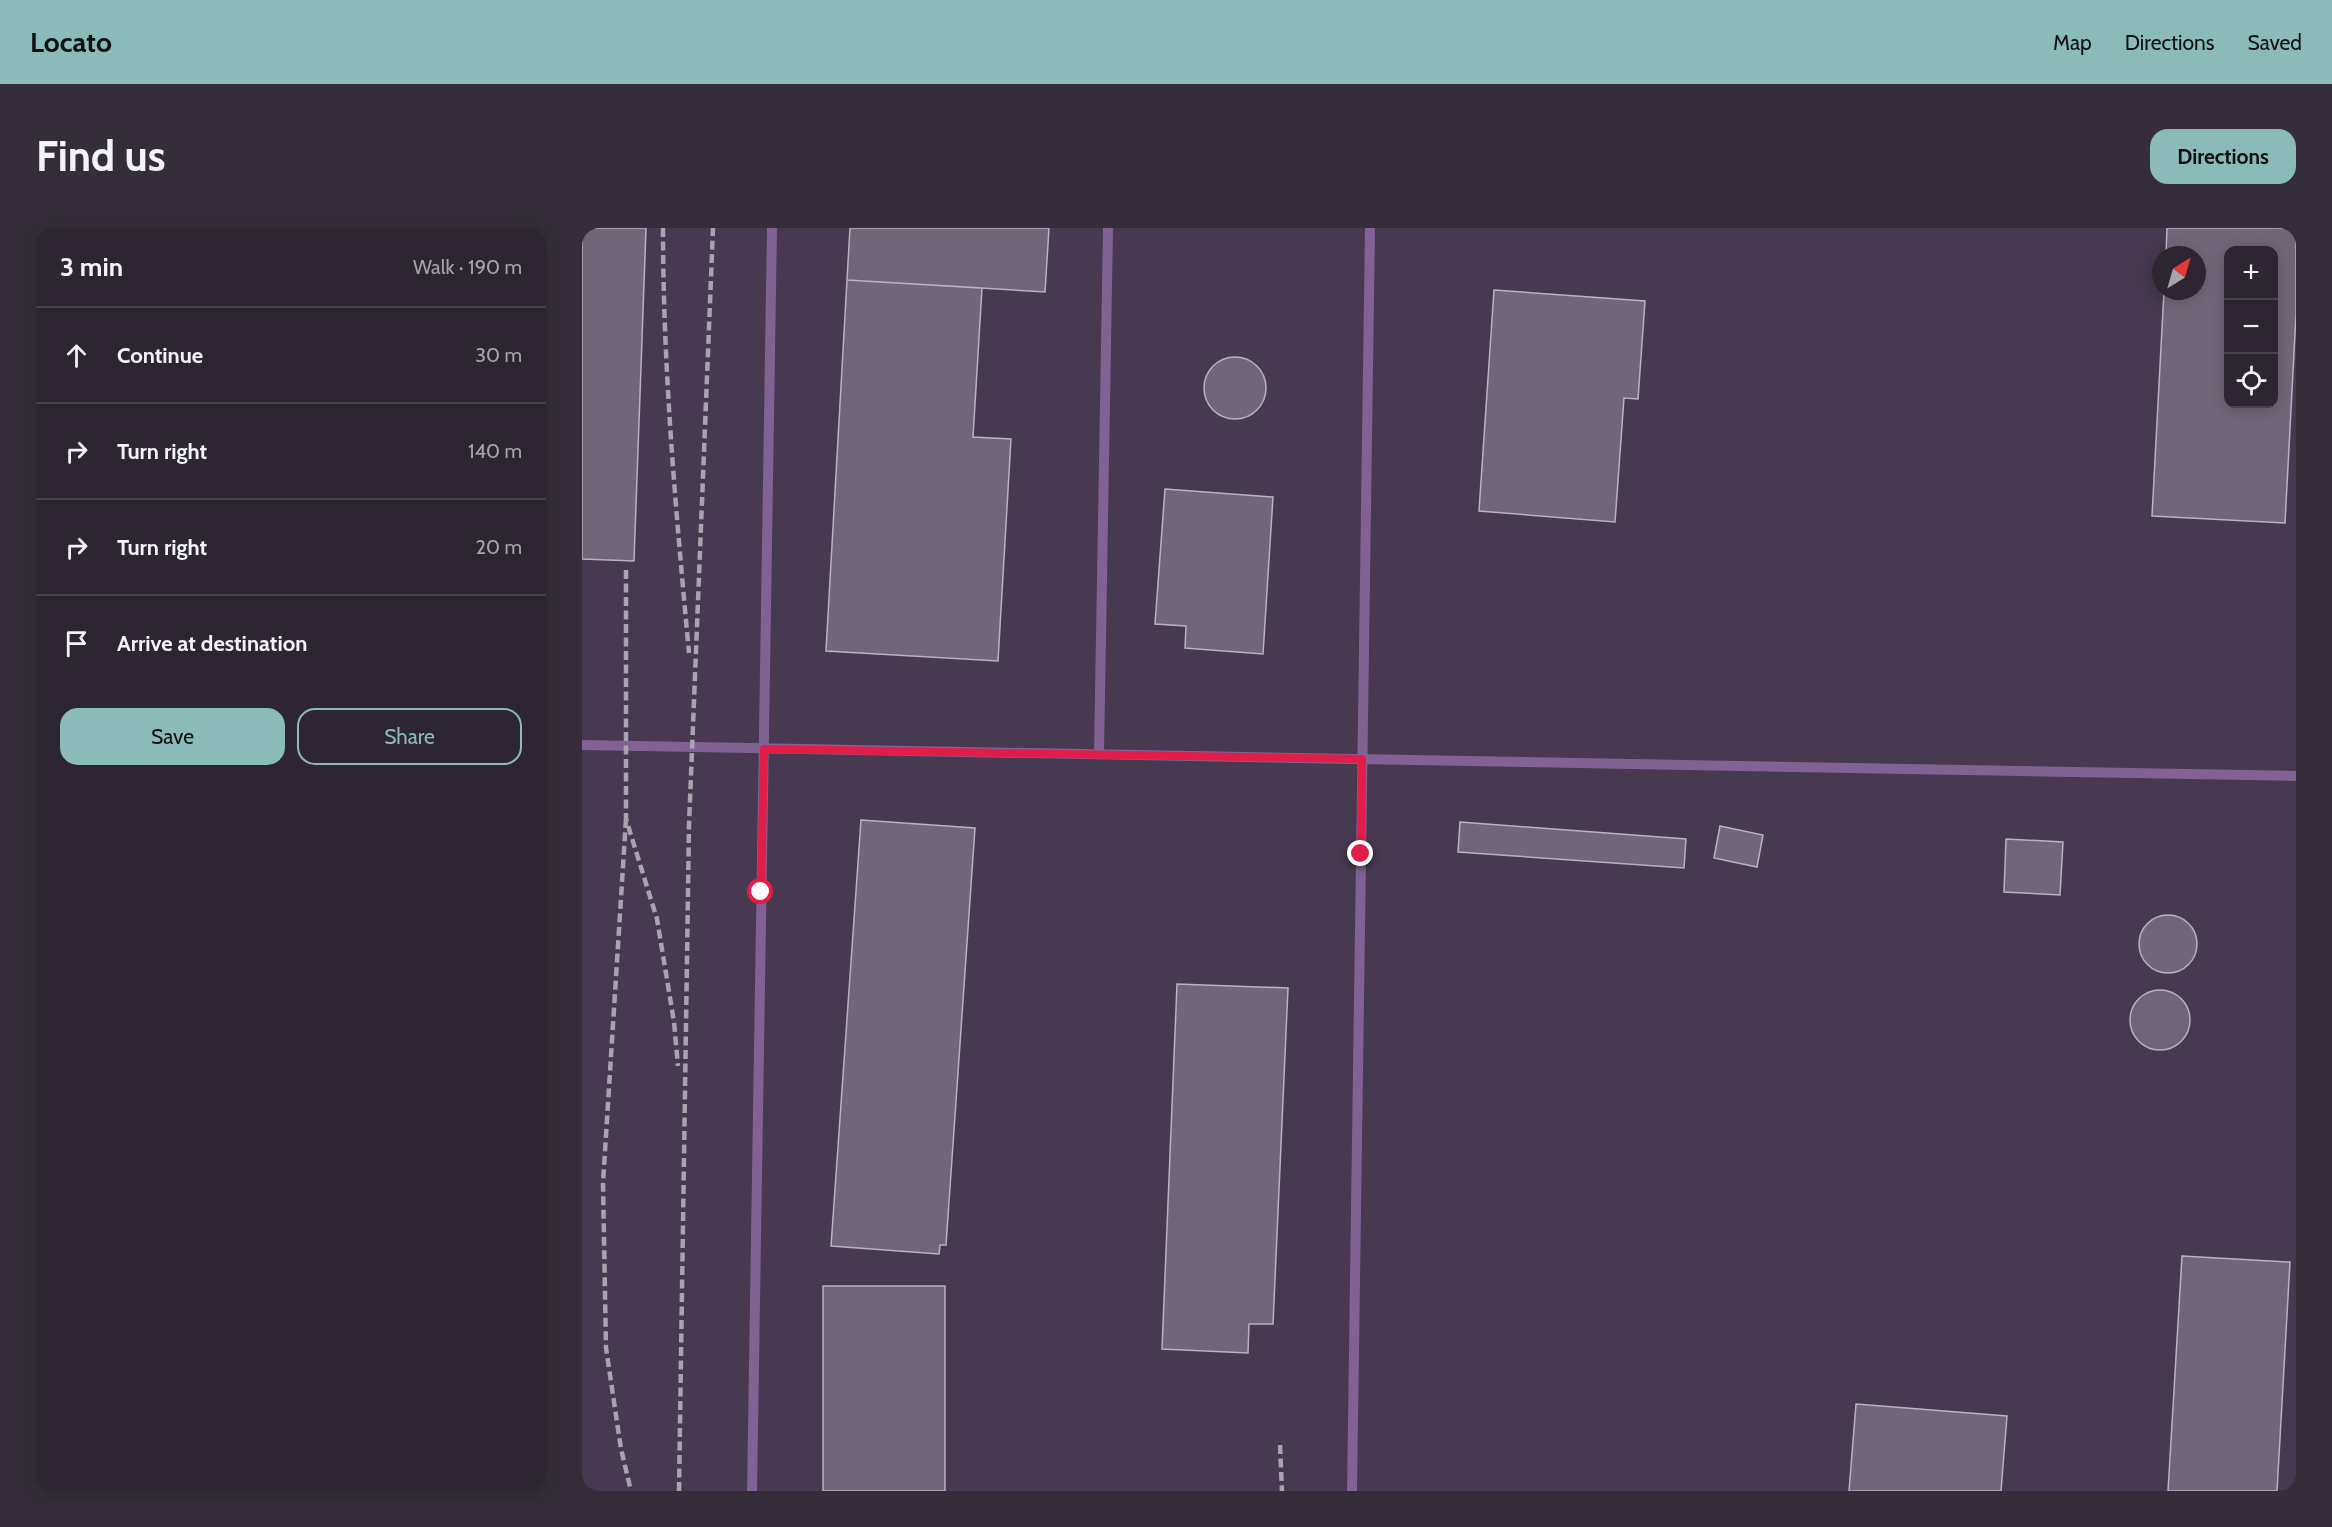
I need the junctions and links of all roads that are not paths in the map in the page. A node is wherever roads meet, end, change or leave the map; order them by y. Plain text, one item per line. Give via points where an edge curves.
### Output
1 (772, 228) edge
2 (1108, 228) edge
3 (1370, 228) edge
4 (582, 745) edge
5 (764, 749) junction
6 (1099, 754) junction
7 (1362, 759) junction
8 (2296, 776) edge
9 (752, 1491) edge
10 (1352, 1491) edge

1 - 5 lane
2 - 6 lane
3 - 7 lane
4 - 5 lane
5 - 6 lane
5 - 9 lane
6 - 7 lane
7 - 8 lane
7 - 10 lane

